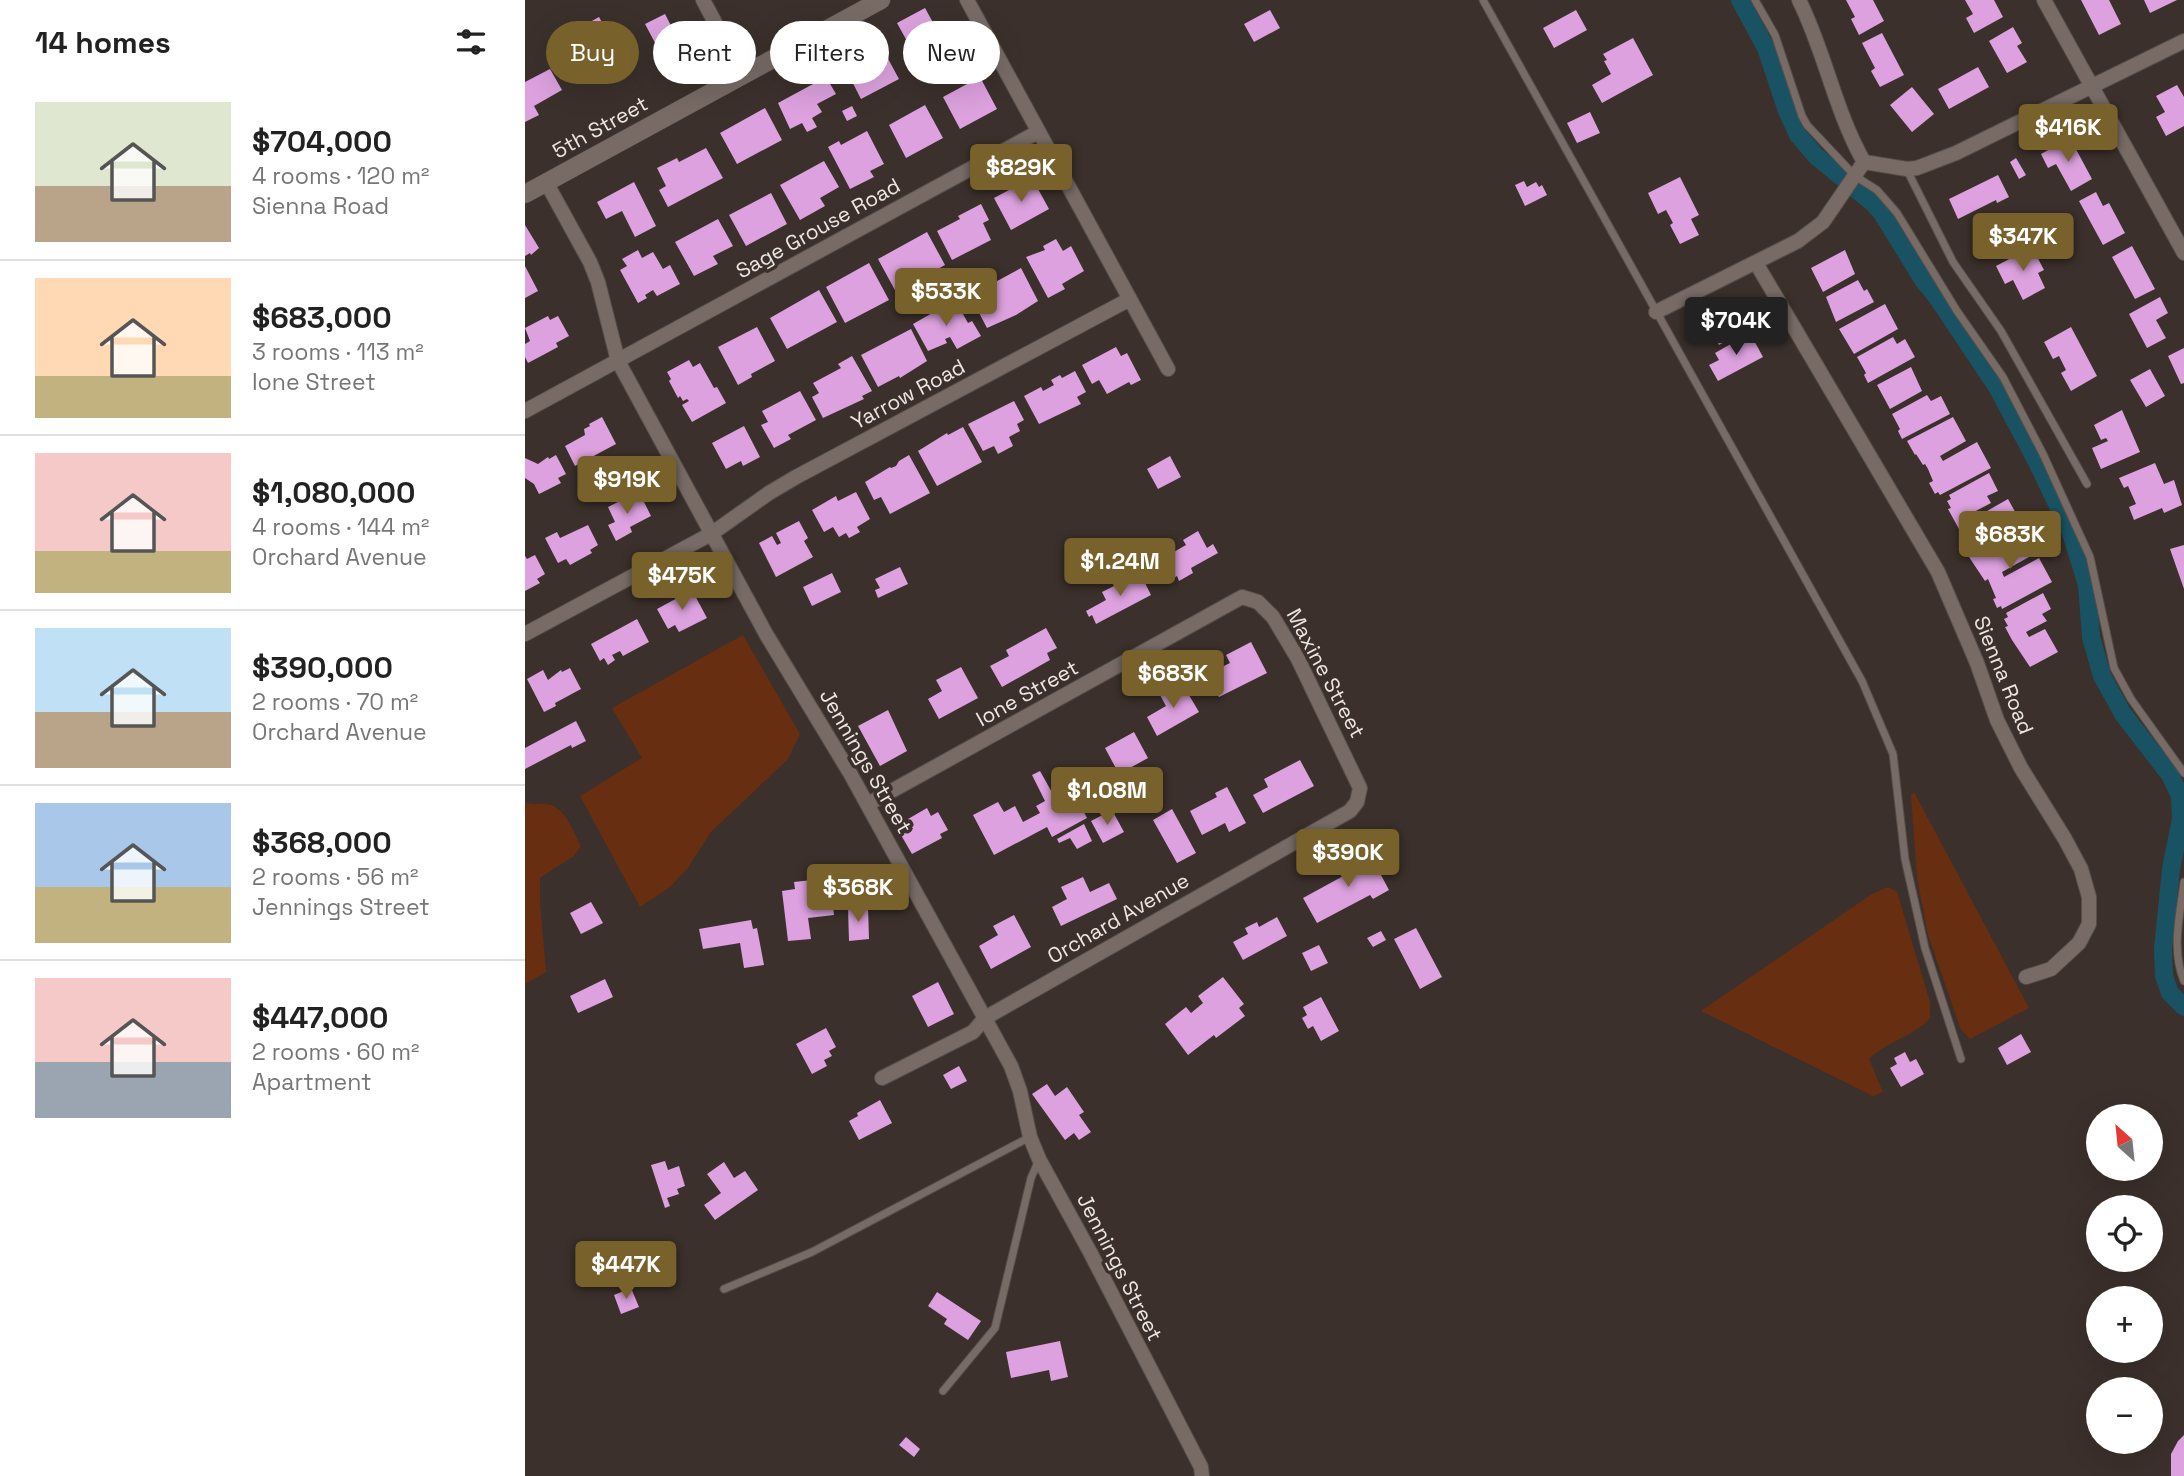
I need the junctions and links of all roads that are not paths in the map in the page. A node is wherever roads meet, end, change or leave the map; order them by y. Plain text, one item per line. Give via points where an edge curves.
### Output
1 (703, 0) edge
2 (880, 0) edge
3 (967, 0) edge
4 (1483, 0) edge
5 (1755, 0) edge
6 (1799, 0) edge
7 (2044, 0) edge
8 (714, 21) edge
9 (2184, 41) edge
10 (756, 68) edge
11 (726, 84) edge
12 (2090, 86) junction
13 (1038, 132) junction
14 (1864, 162) junction
15 (1906, 169) junction
16 (1854, 177) junction
17 (546, 182) junction
18 (525, 194) edge
19 (2184, 253) edge
20 (1756, 263) junction
21 (1130, 299) junction
22 (1656, 312) junction
23 (618, 361) junction
24 (1168, 369) dead end
25 (525, 411) edge
26 (2087, 484) dead end
27 (711, 534) junction
28 (1243, 597) joint
29 (525, 634) edge
30 (2184, 773) edge
31 (1359, 783) joint
32 (868, 804) junction
33 (2184, 882) edge
34 (2026, 977) dead end
35 (2184, 981) edge
36 (985, 1018) junction
37 (1961, 1059) dead end
38 (882, 1078) dead end
39 (1030, 1137) junction
40 (1039, 1159) junction
41 (723, 1289) dead end
42 (943, 1391) dead end
43 (1202, 1476) edge

1 - 8 street
2 - 10 street, 5th Street
3 - 13 street
4 - 22 lane
5 - 16 lane via 1775,35 1802,116
6 - 14 street
7 - 12 street
9 - 12 street
11 - 17 street, 5th Street
12 - 15 street via 1956,153
12 - 19 street
13 - 21 street
13 - 23 street, Sage Grouse Road
14 - 15 street
14 - 16 street
15 - 26 lane via 1953,262 2001,331
16 - 20 street via 1823,222
16 - 30 lane via 1877,190 1897,213 2003,377 2090,557 2117,677
17 - 18 street, 5th Street
17 - 23 street, Jennings Street via 590,262
20 - 22 street
20 - 34 street, Sienna Road via 1938,572 1997,720 2081,869 2089,897 2089,924 2080,943 2051,969
21 - 24 street
21 - 27 street, Yarrow Road via 796,477
22 - 37 lane via 1862,681 1893,754 1913,897
23 - 25 street, Sage Grouse Road
23 - 27 street, Jennings Street
27 - 29 street, Yarrow Road
27 - 32 street, Jennings Street
28 - 31 street, Maxine Street via 1258,602 1273,617
28 - 32 street, Ione Street
31 - 36 street, Orchard Avenue via 1358,800 1350,811
32 - 36 street, Jennings Street
33 - 35 lane via 2178,934
36 - 38 street, Orchard Avenue via 973,1032
36 - 39 street, Jennings Street via 1011,1066
39 - 40 street, Jennings Street
39 - 41 lane via 812,1252
40 - 42 lane via 995,1328
40 - 43 street, Jennings Street

